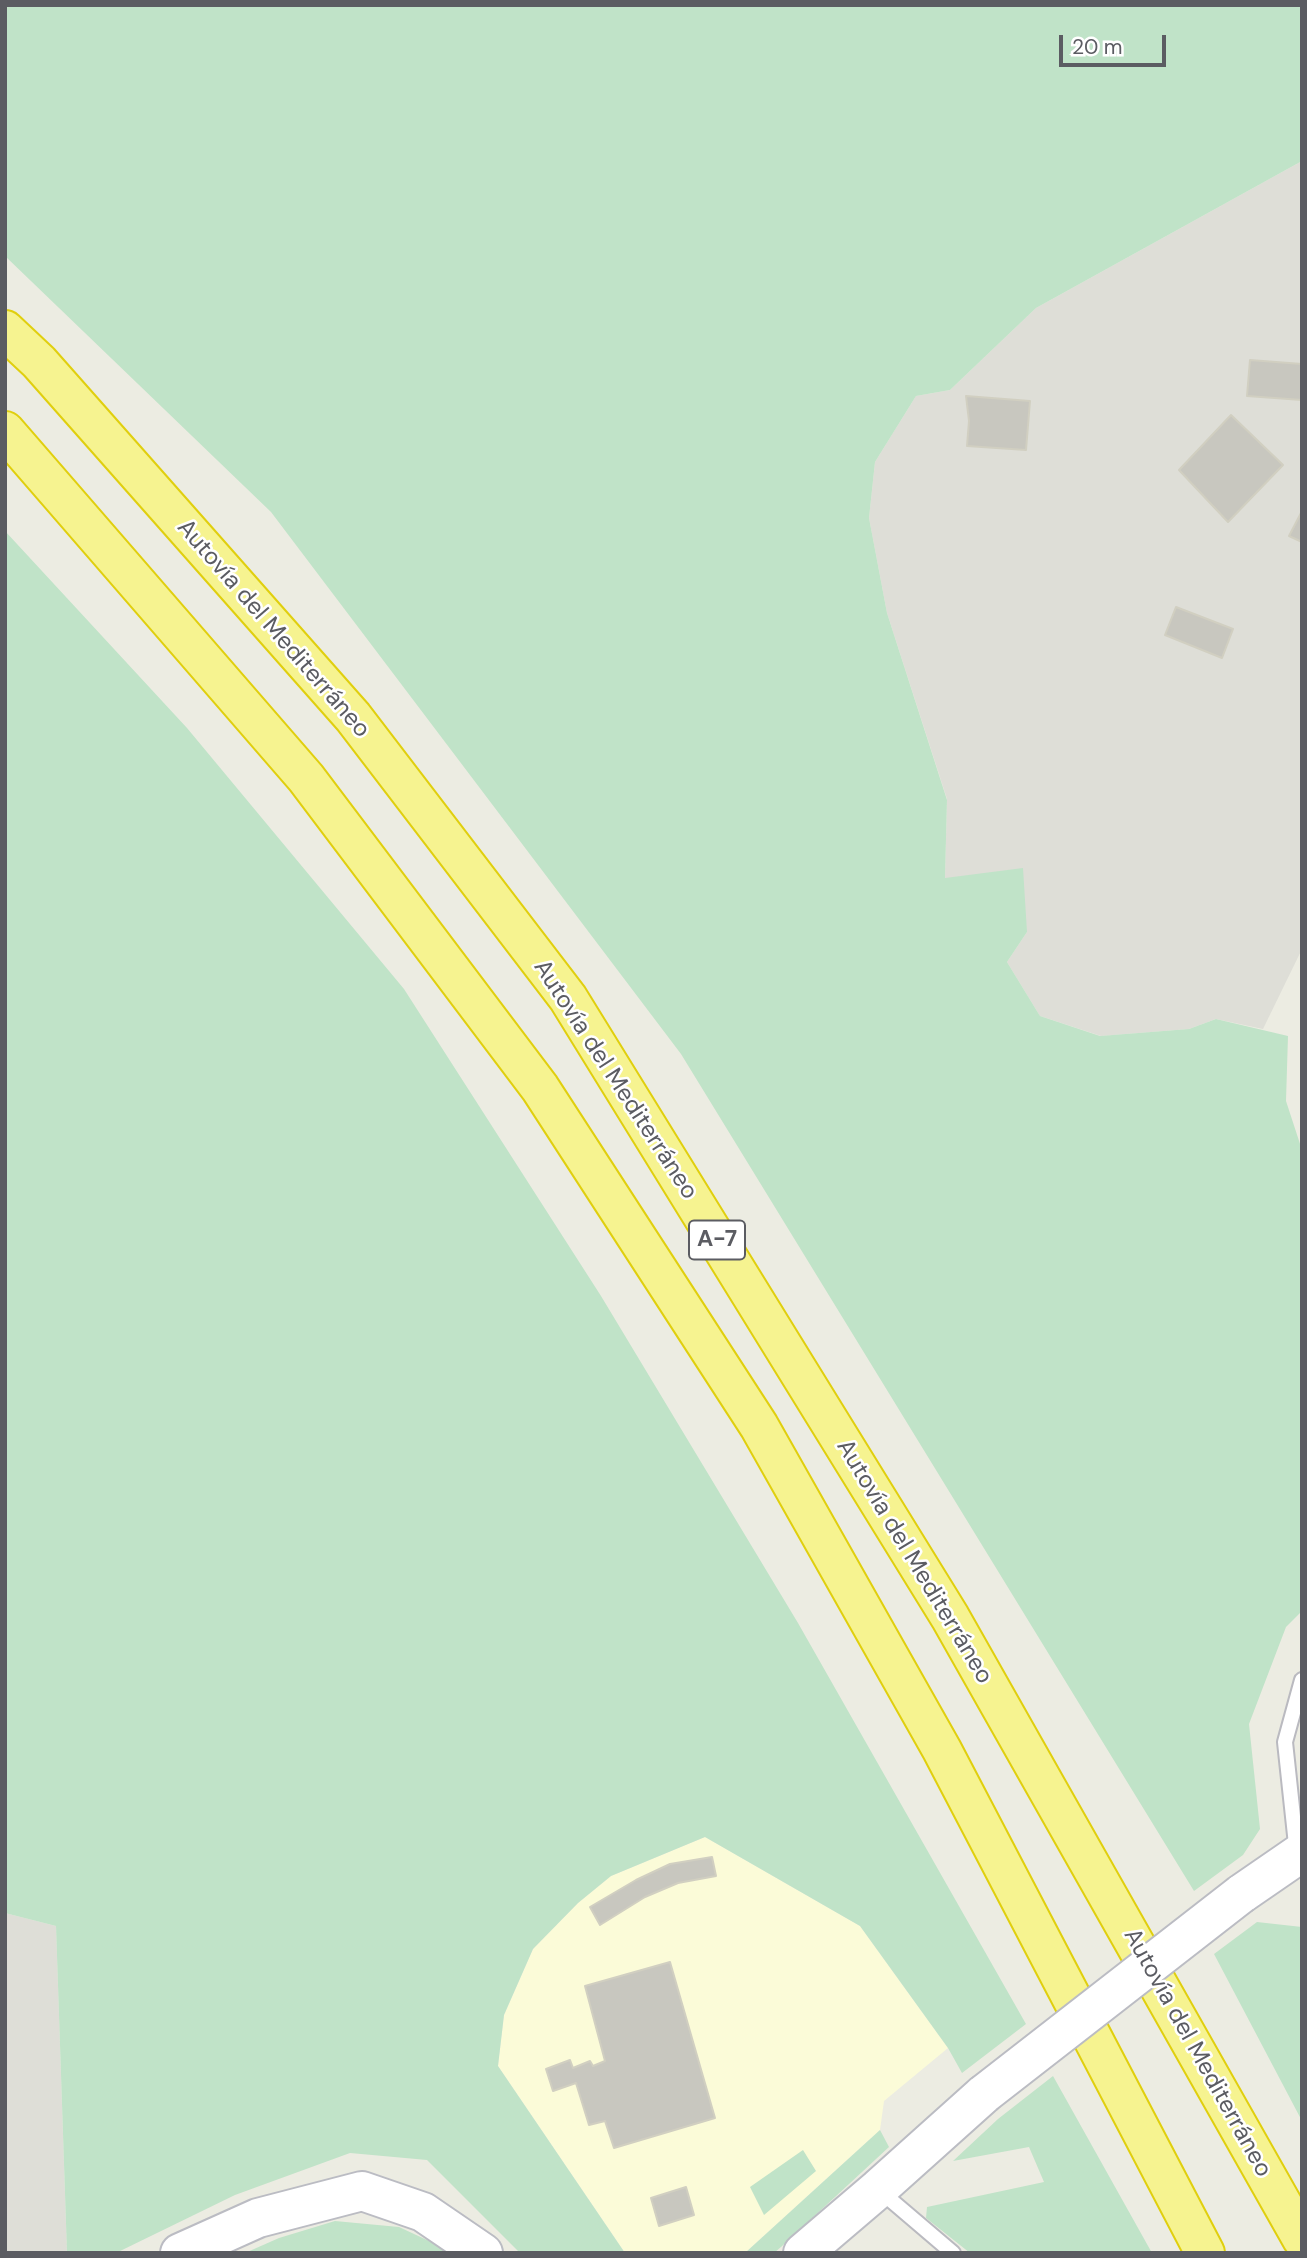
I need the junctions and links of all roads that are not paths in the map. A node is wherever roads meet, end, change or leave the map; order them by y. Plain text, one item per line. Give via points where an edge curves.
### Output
1 (5, 330) edge
2 (5, 431) edge
3 (1302, 1680) edge
4 (1300, 1854) edge
5 (877, 2189) junction
6 (1302, 2239) edge
7 (180, 2253) edge
8 (482, 2253) edge
9 (803, 2253) edge
10 (953, 2253) edge
11 (1205, 2253) edge

1 - 6 highway, Autovía del Mediterráneo / A-7 via 39,362 353,717 568,998 950,1617
2 - 11 highway, A-7 via 306,778 540,1088 765,1438 942,1750
3 - 4 lane via 1285,1742
4 - 5 main road, bridge via 1241,1894 984,2094
5 - 9 main road
5 - 10 lane
7 - 8 main road via 258,2218 362,2191 424,2212

